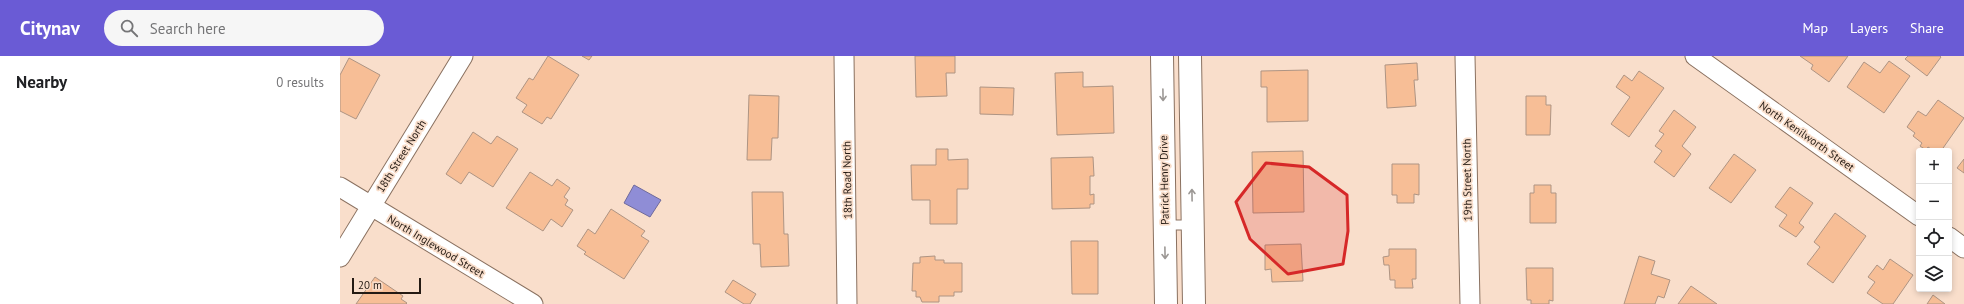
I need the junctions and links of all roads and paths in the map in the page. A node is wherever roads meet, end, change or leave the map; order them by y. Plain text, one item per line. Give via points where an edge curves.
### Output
1 (463, 56) edge
2 (844, 56) edge
3 (1162, 56) edge
4 (1190, 56) edge
5 (1465, 56) edge
6 (1695, 56) edge
7 (340, 187) edge
8 (370, 206) junction
9 (1916, 214) edge
10 (1164, 225) junction
11 (1192, 225) junction
12 (1952, 239) edge
13 (1964, 248) edge
14 (340, 257) edge
15 (533, 304) edge
16 (847, 304) edge
17 (1166, 304) edge
18 (1194, 304) edge
19 (1470, 304) edge

1 - 8 street, 18th Street North
2 - 16 street, 18th Road North
3 -> 10 street, Patrick Henry Drive
11 -> 4 street
5 - 19 street, 19th Street North
6 - 9 street, North Kenilworth Street
7 - 8 street, North Inglewood Street
8 - 14 street, 18th Street North
8 - 15 street, North Inglewood Street
10 - 11 lane
10 -> 17 street, Patrick Henry Drive
11 - 18 street
12 - 13 street

